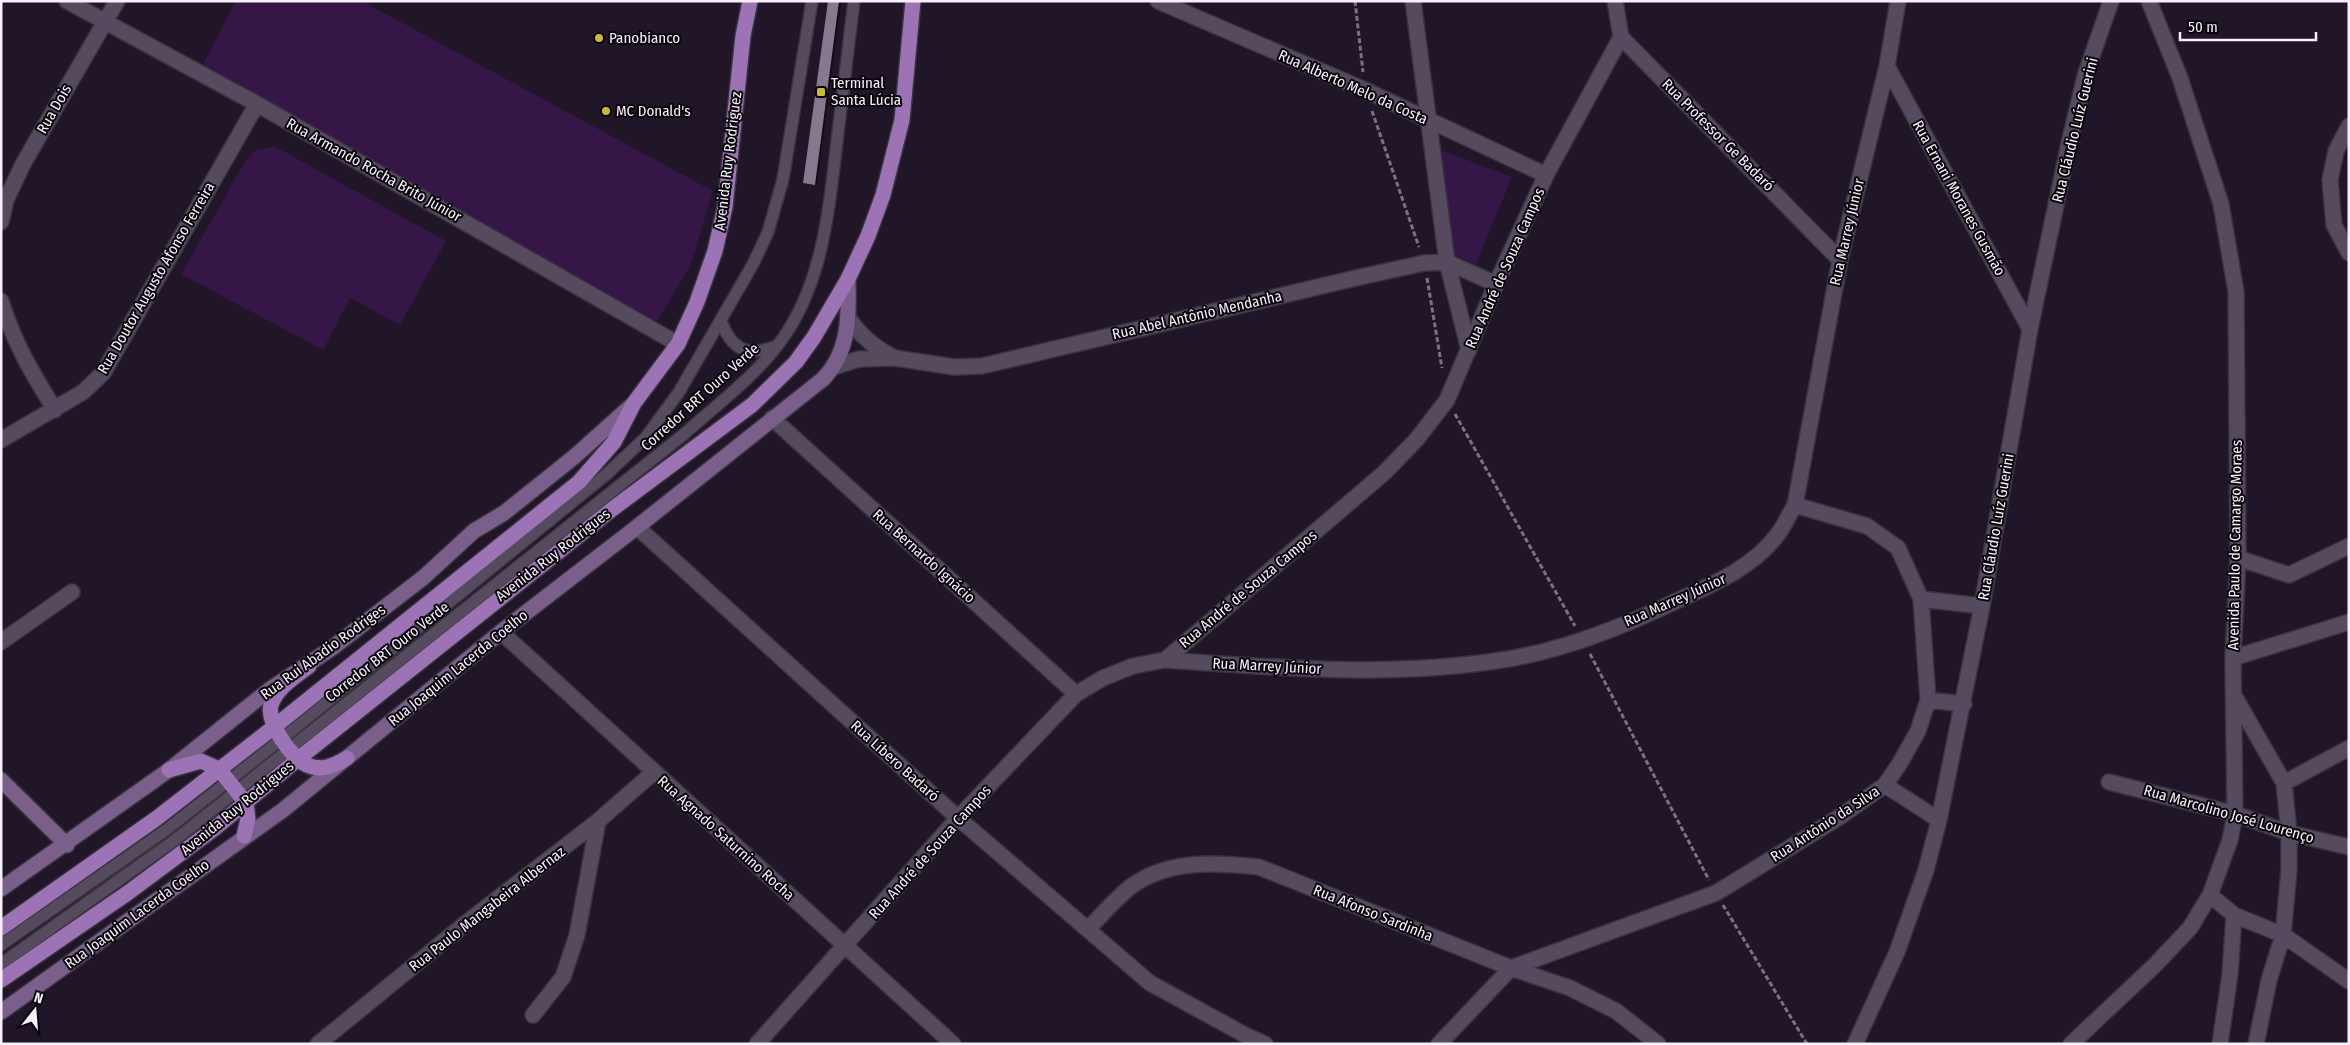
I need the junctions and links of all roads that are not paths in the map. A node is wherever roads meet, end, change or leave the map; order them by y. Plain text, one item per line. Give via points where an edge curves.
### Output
1 (67, 1) edge
2 (117, 1) edge
3 (750, 1) edge
4 (812, 1) edge
5 (854, 1) edge
6 (913, 1) edge
7 (1158, 1) edge
8 (1413, 1) edge
9 (1615, 1) edge
10 (1898, 1) edge
11 (2111, 1) edge
12 (2148, 1) edge
13 (105, 22) junction
14 (1621, 37) junction
15 (1887, 66) junction
16 (257, 104) junction
17 (1430, 121) junction
18 (2349, 126) edge
19 (1546, 175) junction
20 (1, 222) edge
21 (2349, 253) edge
22 (1840, 260) junction
23 (1447, 262) junction
24 (848, 279) junction
25 (1496, 284) junction
26 (1, 302) edge
27 (849, 319) junction
28 (720, 321) junction
29 (2030, 329) junction
30 (678, 344) junction
31 (777, 346) junction
32 (1470, 350) junction
33 (895, 358) junction
34 (834, 367) junction
35 (634, 403) junction
36 (55, 410) junction
37 (772, 418) junction
38 (1, 440) edge
39 (1795, 505) junction
40 (636, 528) junction
41 (2349, 546) edge
42 (2238, 558) junction
43 (72, 592) dead end
44 (1921, 599) junction
45 (1982, 606) junction
46 (2349, 622) edge
47 (500, 632) junction
48 (1, 642) edge
49 (2233, 658) junction
50 (1165, 660) junction
51 (308, 666) junction
52 (1076, 694) junction
53 (2235, 698) junction
54 (1928, 700) junction
55 (1964, 704) junction
56 (286, 743) junction
57 (2349, 748) edge
58 (347, 758) junction
59 (169, 770) junction
60 (654, 772) junction
61 (1, 780) edge
62 (228, 780) junction
63 (2109, 782) dead end
64 (2284, 784) junction
65 (1885, 785) junction
66 (246, 803) junction
67 (2235, 814) junction
68 (958, 818) junction
69 (1939, 820) junction
70 (598, 821) junction
71 (2289, 832) junction
72 (244, 836) junction
73 (67, 844) junction
74 (2349, 847) edge
75 (1, 889) edge
76 (2210, 896) junction
77 (2234, 915) junction
78 (1, 928) edge
79 (1088, 928) junction
80 (2283, 935) junction
81 (1, 945) edge
82 (845, 947) junction
83 (1, 964) edge
84 (1511, 968) junction
85 (1, 980) edge
86 (2349, 981) edge
87 (1, 1012) edge
88 (533, 1015) dead end
89 (318, 1044) edge
90 (757, 1044) edge
91 (953, 1044) edge
92 (1265, 1044) edge
93 (1439, 1044) edge
94 (1658, 1044) edge
95 (1855, 1044) edge
96 (2071, 1044) edge
97 (2220, 1044) edge
98 (2256, 1044) edge

1 - 13 street, Rua Armando Rocha Brito Júnior
2 - 13 street, Rua Dois
3 - 30 main road, Avenida Ruy Rodriguez via 743,36 725,207 698,302
4 - 28 lane, Corredor BRT Ouro Verde via 776,209 753,264
5 - 31 lane, Corredor BRT Ouro Verde via 822,244 808,290
6 - 24 main road, Avenida Ruy Rodrigues via 906,88 892,162 871,228
7 - 17 street, Rua Alberto Melo da Costa
8 - 17 street
9 - 14 street
10 - 15 street, Rua Marrey Júnior
11 - 29 street, Rua Cláudio Luíz Guerini via 2084,76
12 - 42 street, Avenida Paulo de Camargo Moraes via 2180,78 2221,204 2234,282
13 - 16 street, Rua Armando Rocha Brito Júnior
13 - 20 street, Rua Dois via 23,164 6,200
14 - 19 street, Rua André de Souza Campos
14 - 22 street, Rua Professor Ge Badaró
15 - 22 street, Rua Marrey Júnior
15 - 29 street, Rua Ernani Moranes Gusmão
16 - 30 street, Rua Armando Rocha Brito Júnior
16 - 36 street, Rua Doutor Augusto Afonso Ferreira via 103,373 83,392
17 - 19 street, Rua Alberto Melo da Costa
17 - 23 street
18 - 21 street via 2336,151 2330,180 2334,225
19 - 25 street, Rua André de Souza Campos
22 - 39 street, Rua Marrey Júnior
23 - 25 street, Rua Abel Antônio Mendanha
23 - 32 street
23 - 33 street, Rua Abel Antônio Mendanha via 1360,276 982,366 954,367
24 - 27 street, Rua Joaquim Lacerda Coelho
24 - 56 main road, Avenida Ruy Rodrigues via 835,305 800,356 752,404 611,510
25 - 32 street, Rua André de Souza Campos
26 - 36 street via 24,360
27 - 33 street, Rua Abel Antônio Mendanha via 876,349
27 - 34 street, Rua Joaquim Lacerda Coelho
28 - 31 lane, Corredor BRT Ouro Verde via 727,338 741,349 759,352
28 - 56 lane, Corredor BRT Ouro Verde via 662,417 614,468
29 - 45 street, Rua Cláudio Luíz Guerini
30 - 35 main road, Avenida Ruy Rodrigues
31 - 56 lane, Corredor BRT Ouro Verde via 748,377 683,435
32 - 50 street, Rua André de Souza Campos via 1447,400 1417,439 1384,473
33 - 34 street, Rua Abel Antônio Mendanha via 859,360
34 - 37 street, Rua Joaquim Lacerda Coelho
35 - 51 street, Rua Rui Abadio Rodriges via 574,457 504,513 474,531 424,577
35 - 56 main road, Avenida Ruy Rodrigues via 614,442 579,482
36 - 38 street, Rua Doutor Augusto Afonso Ferreira
37 - 40 street, Rua Joaquim Lacerda Coelho
37 - 52 street, Rua Bernardo Ignácio
39 - 44 street, Rua Antônio da Silva via 1867,526 1898,548
39 - 50 street, Rua Marrey Júnior via 1778,534 1756,556 1726,578 1660,609 1582,639 1509,659 1447,667 1368,671
40 - 47 street, Rua Joaquim Lacerda Coelho
40 - 68 street, Rua Líbero Badaró
41 - 42 street via 2288,575
42 - 49 street, Avenida Paulo de Camargo Moraes
43 - 48 street
44 - 45 street
44 - 54 street, Rua Antônio da Silva
45 - 55 street, Rua Cláudio Luíz Guerini
46 - 49 street
47 - 58 street, Rua Joaquim Lacerda Coelho
47 - 60 street, Rua Agnado Saturnino Rocha
49 - 53 street, Avenida Paulo de Camargo Moraes
50 - 52 street, Rua André de Souza Campos via 1133,666
51 - 56 main road via 273,700 270,715
51 - 59 street, Rua Rui Abadio Rodriges via 269,690
52 - 68 street, Rua André de Souza Campos
53 - 64 street
53 - 67 street, Avenida Paulo de Camargo Moraes
54 - 55 street
54 - 65 street, Rua Antônio da Silva via 1918,731
55 - 69 street, Rua Cláudio Luíz Guerini
56 - 58 main road via 307,766 331,767
56 - 62 main road, Avenida Ruy Rodrigues
56 - 62 lane, Corredor BRT Ouro Verde
56 - 66 main road, Avenida Ruy Rodrigues
57 - 64 street
58 - 72 street, Rua Joaquim Lacerda Coelho via 283,810
59 - 62 main road via 201,761
59 - 73 street, Rua Rui Abadio Rodriges
60 - 70 street, Rua Paulo Mangabeira Albernaz
60 - 82 street, Rua Agnado Saturnino Rocha
61 - 73 street
62 - 66 main road
62 - 78 main road, Avenida Ruy Rodrigues via 156,818
62 - 81 lane, Corredor BRT Ouro Verde via 138,851
62 - 83 lane, Corredor BRT Ouro Verde via 146,862
63 - 67 street, Rua Marcolino José Lourenço
64 - 71 street
65 - 69 street
65 - 84 street, Rua Antônio da Silva via 1716,893
66 - 72 main road via 248,820
66 - 85 main road, Avenida Ruy Rodrigues via 129,892
67 - 71 street, Rua Marcolino José Lourenço
67 - 76 street, Avenida Paulo de Camargo Moraes via 2230,840
68 - 79 street, Rua Líbero Badaró
68 - 82 street, Rua André de Souza Campos
69 - 95 street, Rua Cláudio Luíz Guerini via 1926,870 1897,952
70 - 88 street via 577,935 563,976
70 - 89 street, Rua Paulo Mangabeira Albernaz
71 - 74 street, Rua Marcolino José Lourenço
71 - 80 street
72 - 87 street, Rua Joaquim Lacerda Coelho
73 - 75 street, Rua Rui Abadio Rodriges
76 - 77 street
76 - 96 street, Avenida Paulo de Camargo Moraes via 2190,928 2160,960
77 - 80 street
77 - 97 street
79 - 84 street, Rua Afonso Sardinha via 1135,883 1165,870 1190,864 1259,867
79 - 92 street, Rua Líbero Badaró via 1150,983
80 - 86 street
80 - 98 street via 2268,980
82 - 90 street, Rua André de Souza Campos
82 - 91 street, Rua Agnado Saturnino Rocha
84 - 93 street
84 - 94 street, Rua Afonso Sardinha via 1570,988 1616,1011

